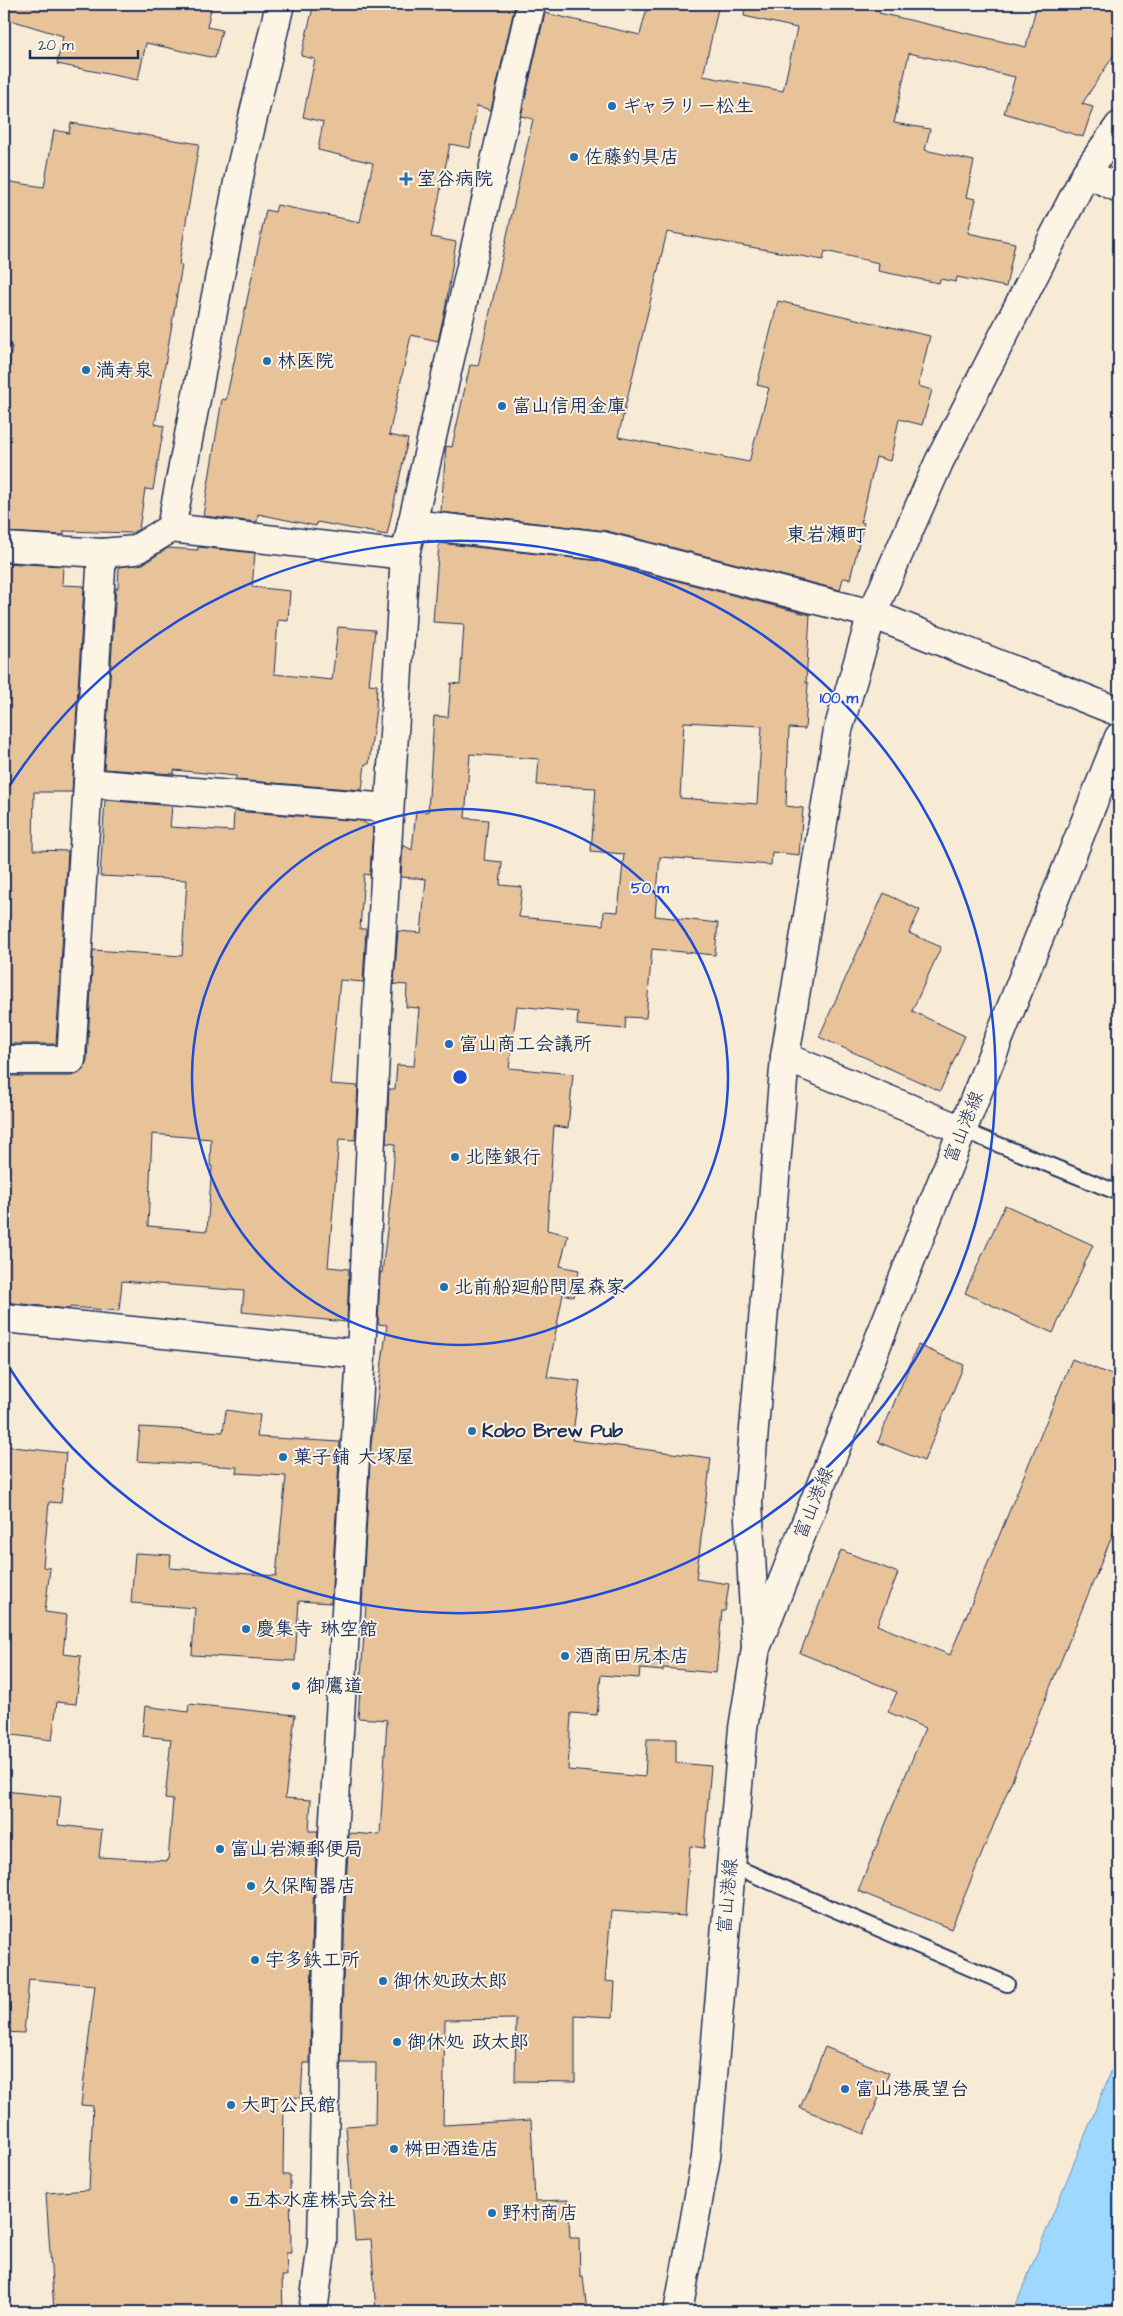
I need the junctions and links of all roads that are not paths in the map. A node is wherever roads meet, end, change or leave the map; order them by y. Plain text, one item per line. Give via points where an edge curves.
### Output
1 (280, 4) edge
2 (531, 4) edge
3 (1119, 126) edge
4 (1086, 173) junction
5 (1119, 188) edge
6 (412, 524) junction
7 (171, 528) junction
8 (4, 547) edge
9 (102, 553) junction
10 (405, 554) junction
11 (872, 614) junction
12 (1119, 712) edge
13 (1119, 737) edge
14 (88, 783) junction
15 (389, 808) junction
16 (785, 1057) junction
17 (4, 1060) edge
18 (962, 1130) junction
19 (1119, 1193) edge
20 (4, 1318) edge
21 (361, 1354) junction
22 (756, 1648) junction
23 (731, 1865) junction
24 (1007, 1984) dead end
25 (313, 2312) edge
26 (678, 2312) edge

1 - 7 street via 240,172
2 - 6 street
3 - 4 street
4 - 5 street
4 - 11 street via 939,462
6 - 10 street
6 - 11 street via 603,546
7 - 9 street via 135,550
7 - 10 street
8 - 9 street
9 - 14 street
10 - 15 street
11 - 12 street
11 - 16 street via 838,730
13 - 18 street, 富山港線
14 - 15 street
14 - 17 street via 72,1060
15 - 21 street via 376,1011
16 - 18 street
16 - 22 street via 748,1501
18 - 19 lane
18 - 22 street, 富山港線
20 - 21 street
21 - 25 street via 329,1904 322,2244
22 - 23 street, 富山港線 via 743,1728
23 - 24 lane
23 - 26 street, 富山港線 via 706,2157

